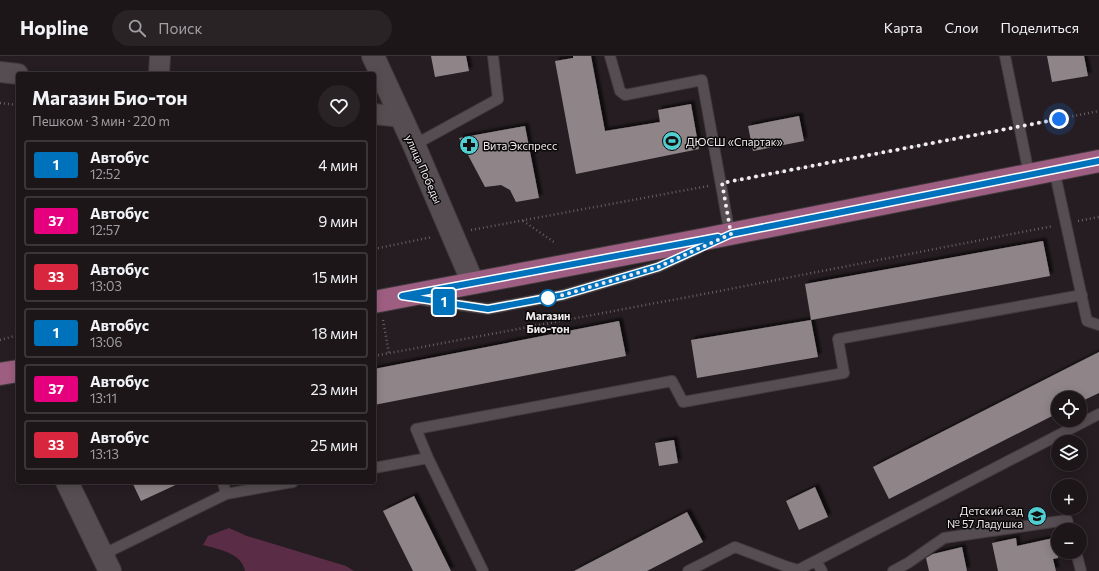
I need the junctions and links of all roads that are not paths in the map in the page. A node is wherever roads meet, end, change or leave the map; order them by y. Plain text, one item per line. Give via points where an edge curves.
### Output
1 (160, 56) edge
2 (372, 56) edge
3 (493, 56) edge
4 (610, 56) edge
5 (1005, 56) edge
6 (159, 72) edge
7 (376, 114) edge
8 (402, 117) junction
9 (414, 145) junction
10 (1099, 161) edge
11 (1054, 169) junction
12 (1029, 174) junction
13 (731, 234) junction
14 (473, 283) junction
15 (1082, 295) junction
16 (402, 296) junction
17 (376, 302) edge
18 (1099, 325) edge
19 (16, 371) edge
20 (0, 374) edge
21 (1099, 414) edge
22 (428, 458) junction
23 (376, 468) edge
24 (68, 484) edge
25 (224, 484) edge
26 (282, 484) edge
27 (226, 494) junction
28 (1068, 523) edge
29 (1078, 559) edge
30 (816, 561) junction
31 (106, 563) edge
32 (483, 571) edge
33 (688, 571) edge
34 (822, 571) edge
35 (893, 571) edge
36 (1081, 571) edge

1 - 6 street
2 - 8 street, улица Победы
3 - 9 lane via 498,99
4 - 13 lane via 620,91 625,95 702,80
5 - 12 lane
7 - 8 street
8 - 9 street, улица Победы
9 - 14 street, улица Победы
10 - 11 highway
11 - 12 highway
11 - 15 lane
12 - 13 highway
13 - 14 highway
13 - 16 lane via 658,267 563,295 488,309
14 - 16 highway
15 - 18 lane via 1087,321
15 - 22 lane via 838,339 844,373 683,402 672,381 416,429
16 - 17 highway
19 - 20 highway
21 - 30 lane
22 - 23 lane
22 - 32 lane
24 - 31 street
25 - 27 lane
26 - 27 lane
27 - 31 lane
28 - 35 lane via 1067,520 944,538
29 - 36 lane
30 - 33 lane via 798,570 735,547
30 - 34 lane

